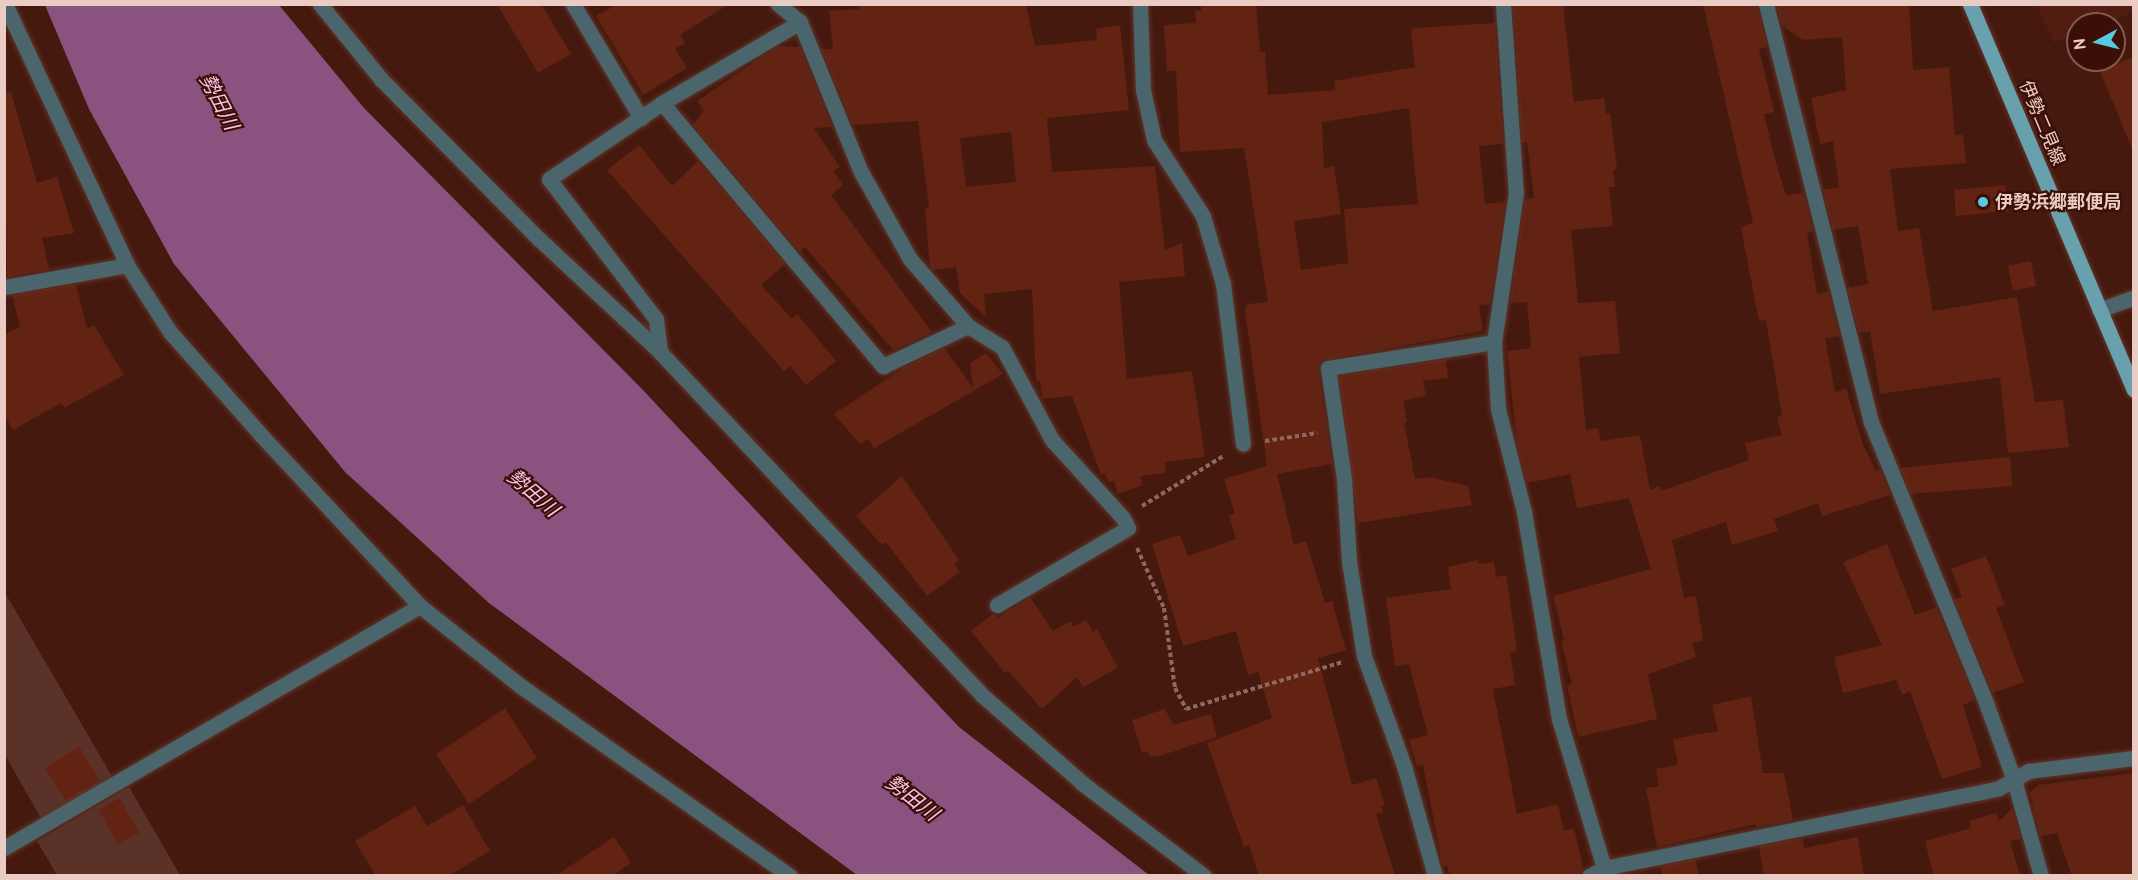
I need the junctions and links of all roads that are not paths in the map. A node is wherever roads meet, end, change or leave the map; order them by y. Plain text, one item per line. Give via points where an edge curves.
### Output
1 (5, 4) edge
2 (320, 4) edge
3 (573, 4) edge
4 (778, 4) edge
5 (1140, 4) edge
6 (1503, 4) edge
7 (1766, 4) edge
8 (1970, 4) edge
9 (801, 22) junction
10 (662, 103) junction
11 (641, 118) junction
12 (127, 265) junction
13 (4, 286) edge
14 (2133, 297) edge
15 (2099, 310) junction
16 (968, 326) junction
17 (1494, 342) junction
18 (660, 352) junction
19 (2133, 390) edge
20 (1243, 444) road end
21 (997, 605) dead end
22 (420, 606) junction
23 (2133, 758) edge
24 (2014, 780) junction
25 (4, 848) edge
26 (1604, 868) junction
27 (790, 876) edge
28 (1204, 876) edge
29 (1435, 876) edge
30 (1589, 876) edge
31 (2041, 876) edge

1 - 12 street
2 - 18 street via 381,79 539,239
3 - 11 street
4 - 9 street
5 - 20 street via 1143,90 1154,140 1203,216 1223,284
6 - 17 street via 1516,193
7 - 24 street via 1871,422
8 - 15 main road, 伊勢二見線
9 - 10 street
9 - 16 street via 861,172 910,259
10 - 11 street
10 - 16 street via 883,366
11 - 18 street via 549,179 656,319
12 - 13 street
12 - 22 street via 170,332
14 - 15 street
15 - 19 main road, 伊勢二見線
16 - 21 street via 1002,347 1052,440 1126,523
17 - 26 street via 1498,409 1524,512 1559,719
17 - 29 street via 1328,368 1349,561 1364,656 1404,765
18 - 28 street via 982,695 1082,783
22 - 25 street
22 - 27 street via 522,687
23 - 24 street via 2029,771
24 - 26 street via 1999,788
24 - 31 street
26 - 30 street

